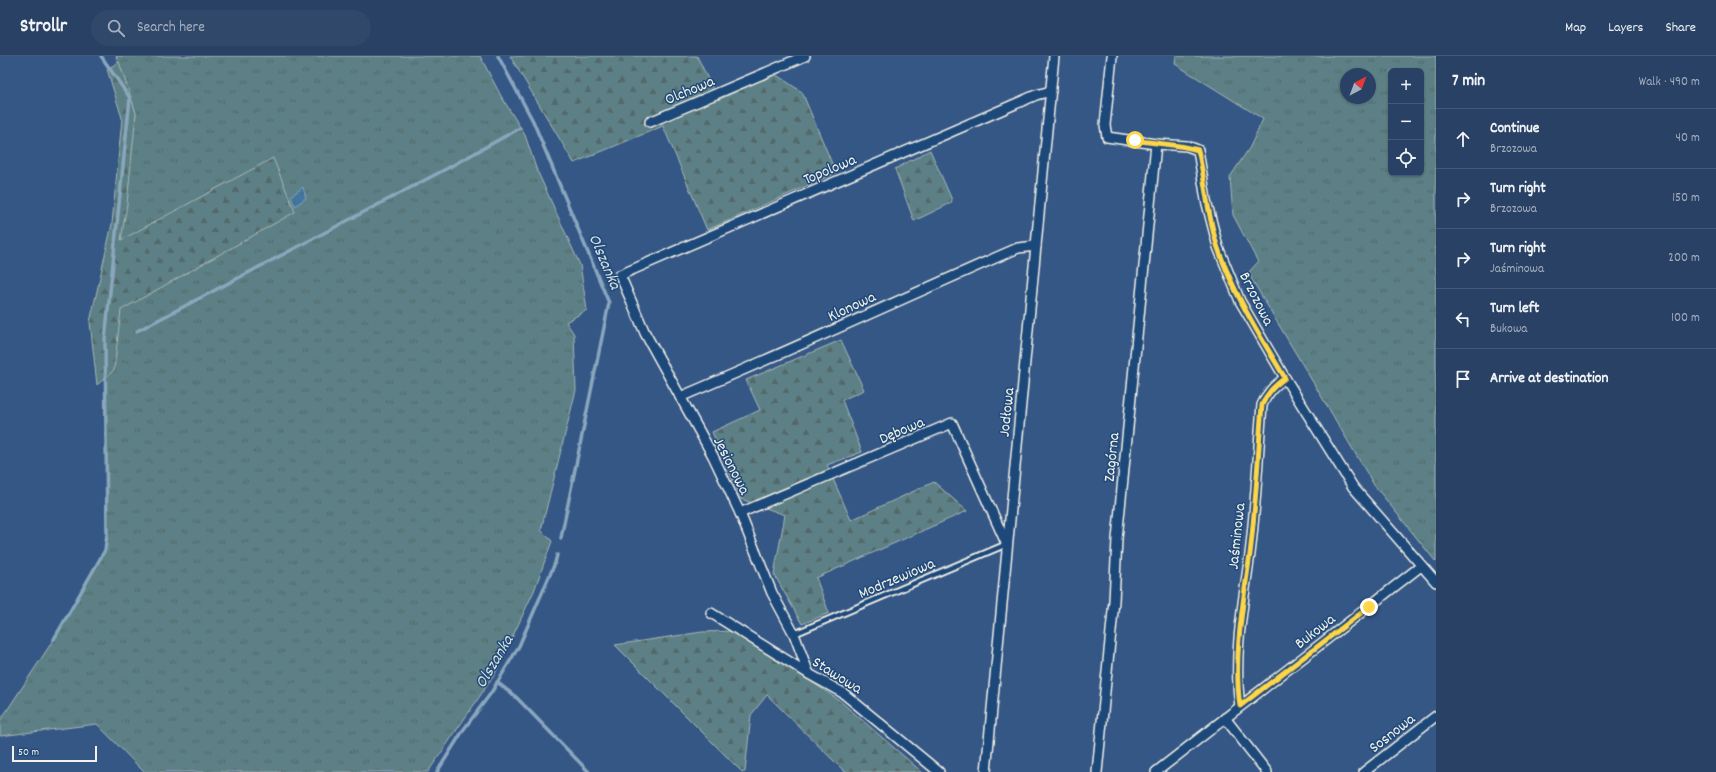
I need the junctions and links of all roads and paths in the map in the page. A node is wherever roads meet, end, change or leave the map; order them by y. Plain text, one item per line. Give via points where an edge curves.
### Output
1 (805, 56) edge
2 (1054, 56) edge
3 (1112, 56) edge
4 (1051, 91) junction
5 (650, 122) dead end
6 (1156, 144) junction
7 (1036, 246) junction
8 (620, 275) joint
9 (1285, 378) junction
10 (680, 396) junction
11 (740, 513) junction
12 (1007, 544) junction
13 (1422, 566) junction
14 (1436, 582) edge
15 (711, 613) dead end
16 (794, 634) junction
17 (809, 674) junction
18 (1240, 706) junction
19 (1436, 716) edge
20 (1225, 718) junction
21 (939, 772) edge
22 (986, 772) edge
23 (1097, 772) edge
24 (1156, 772) edge
25 (1267, 772) edge
26 (1364, 772) edge

1 - 5 street, Olchowa
2 - 4 street, Jodłowa
3 - 6 street, Brzozowa via 1105,125 1107,137
4 - 7 street, Jodłowa
4 - 8 street, Topolowa via 1029,98
6 - 9 street, Brzozowa via 1187,146 1198,150 1206,200 1218,247 1240,301
6 - 23 street, Zagórna
7 - 10 street, Klonowa via 1018,248
7 - 12 street, Jodłowa
8 - 10 street, Jesionowa via 645,333
9 - 13 street, Brzozowa via 1353,486
9 - 18 street, Jaśminowa via 1275,385 1262,405 1239,650
10 - 11 street, Jesionowa
11 - 12 street, Dębowa via 952,424
11 - 16 street, Jesionowa via 772,593
12 - 16 lane, Modrzewiowa
12 - 22 street, Jodłowa
13 - 14 street, Brzozowa
13 - 18 street, Bukowa
15 - 17 street, Stawowa
16 - 17 street, Jesionowa
17 - 21 street, Stawowa via 844,693
18 - 20 street, Bukowa
19 - 26 street, Sosnowa
20 - 24 street, Bukowa
20 - 25 street

